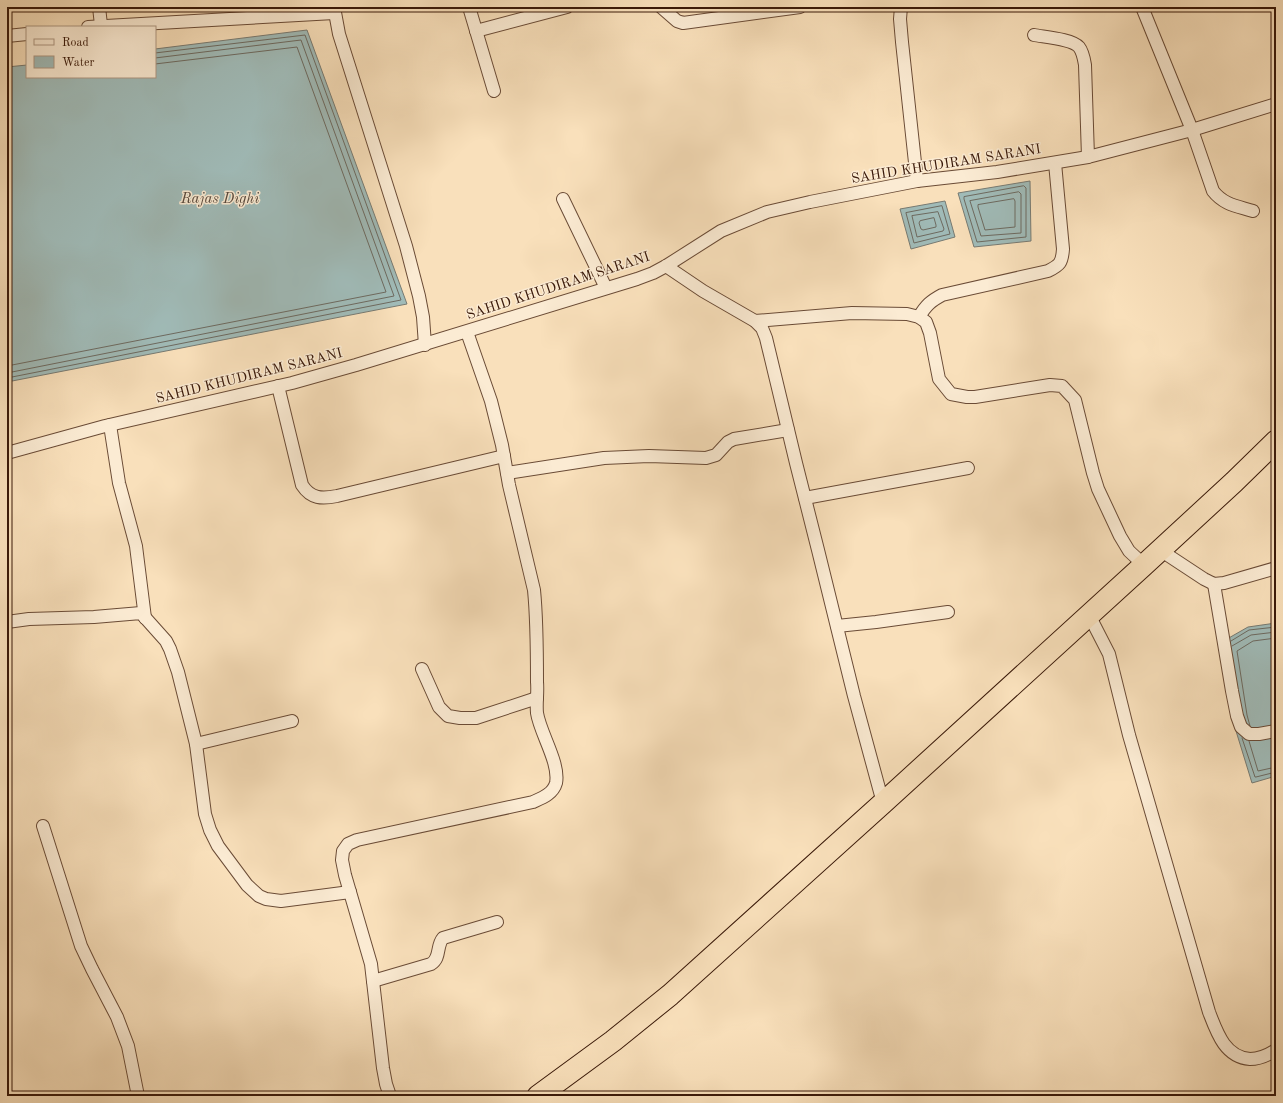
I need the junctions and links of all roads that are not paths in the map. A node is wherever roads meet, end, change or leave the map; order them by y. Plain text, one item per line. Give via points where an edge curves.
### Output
1 (99, 7) edge
2 (469, 7) edge
3 (567, 7) edge
4 (661, 7) edge
5 (800, 7) edge
6 (901, 7) edge
7 (1142, 7) edge
8 (334, 10) edge
9 (101, 26) joint
10 (476, 31) junction
11 (26, 34) edge
12 (1034, 35) dead end
13 (7, 36) edge
14 (494, 91) dead end
15 (1276, 104) edge
16 (1192, 130) junction
17 (1088, 157) junction
18 (1055, 162) junction
19 (917, 181) junction
20 (563, 199) dead end
21 (1253, 211) dead end
22 (666, 266) junction
23 (606, 288) junction
24 (919, 317) junction
25 (756, 322) junction
26 (467, 332) junction
27 (425, 345) junction
28 (278, 386) junction
29 (110, 425) junction
30 (788, 430) junction
31 (1276, 441) edge
32 (7, 453) edge
33 (504, 456) junction
34 (968, 468) dead end
35 (507, 472) junction
36 (805, 498) junction
37 (1160, 550) junction
38 (1144, 565) junction
39 (1276, 568) edge
40 (1214, 584) junction
41 (948, 612) dead end
42 (1089, 615) junction
43 (145, 618) junction
44 (7, 622) edge
45 (837, 626) junction
46 (422, 669) dead end
47 (537, 698) junction
48 (292, 721) dead end
49 (1276, 731) edge
50 (196, 744) junction
51 (884, 803) junction
52 (43, 826) dead end
53 (350, 892) junction
54 (497, 922) dead end
55 (373, 981) junction
56 (1276, 1050) edge
57 (138, 1096) edge
58 (390, 1096) edge
59 (538, 1096) edge

1 - 9 street
2 - 10 street
3 - 10 street
4 - 5 street via 683,23
6 - 19 street via 902,42
7 - 16 street
8 - 9 street
8 - 27 street via 339,34 410,260 423,317
10 - 14 street
11 - 13 street
12 - 17 street via 1071,42 1079,47 1084,55
15 - 16 street, SAHID KHUDIRAM SARANI
16 - 17 street, SAHID KHUDIRAM SARANI
16 - 21 street via 1213,191 1218,198
17 - 18 street, SAHID KHUDIRAM SARANI
18 - 19 street, SAHID KHUDIRAM SARANI
18 - 24 street via 1063,249 1062,259 1057,267 942,295 925,306
19 - 22 street, SAHID KHUDIRAM SARANI via 767,212 720,231
20 - 23 street
22 - 23 street, SAHID KHUDIRAM SARANI via 642,277
22 - 25 street
23 - 26 street, SAHID KHUDIRAM SARANI
24 - 25 street via 907,314 852,313
24 - 38 street via 926,322 930,333 939,379 951,394 975,397 1050,385 1062,386 1069,392 1075,400 1098,489 1129,551
25 - 30 street via 766,338
26 - 27 street, SAHID KHUDIRAM SARANI
26 - 33 street via 491,401
27 - 28 street, SAHID KHUDIRAM SARANI
28 - 29 street, SAHID KHUDIRAM SARANI
28 - 33 street via 302,484 306,492 317,497 337,496
29 - 32 street, SAHID KHUDIRAM SARANI
29 - 43 street via 119,484 136,546
30 - 35 street via 734,439 716,455 706,458 604,458
30 - 36 street
31 - 37 highway
33 - 35 street
34 - 36 street
35 - 47 street via 534,590
36 - 45 street
37 - 38 highway
37 - 40 street
38 - 42 highway
39 - 40 street
40 - 49 street via 1232,691 1241,727 1249,734
41 - 45 street
42 - 51 highway
42 - 56 street via 1105,644 1114,668 1132,743 1215,1028 1222,1043 1230,1052 1242,1058 1255,1059 1270,1055
43 - 44 street via 141,613 29,618
43 - 50 street via 170,649
45 - 51 street
46 - 47 street via 439,707 448,716 476,718
47 - 53 street via 539,721 555,769 556,782 553,790 547,796 533,802 348,844 343,851 342,860
48 - 50 street
50 - 53 street via 205,814 210,830 218,846 259,896 281,901
51 - 59 highway via 670,995
52 - 57 street via 81,946 110,1000 128,1046
53 - 55 street via 371,964
54 - 55 street via 444,938 440,941 437,958 431,964
55 - 58 street via 383,1068

